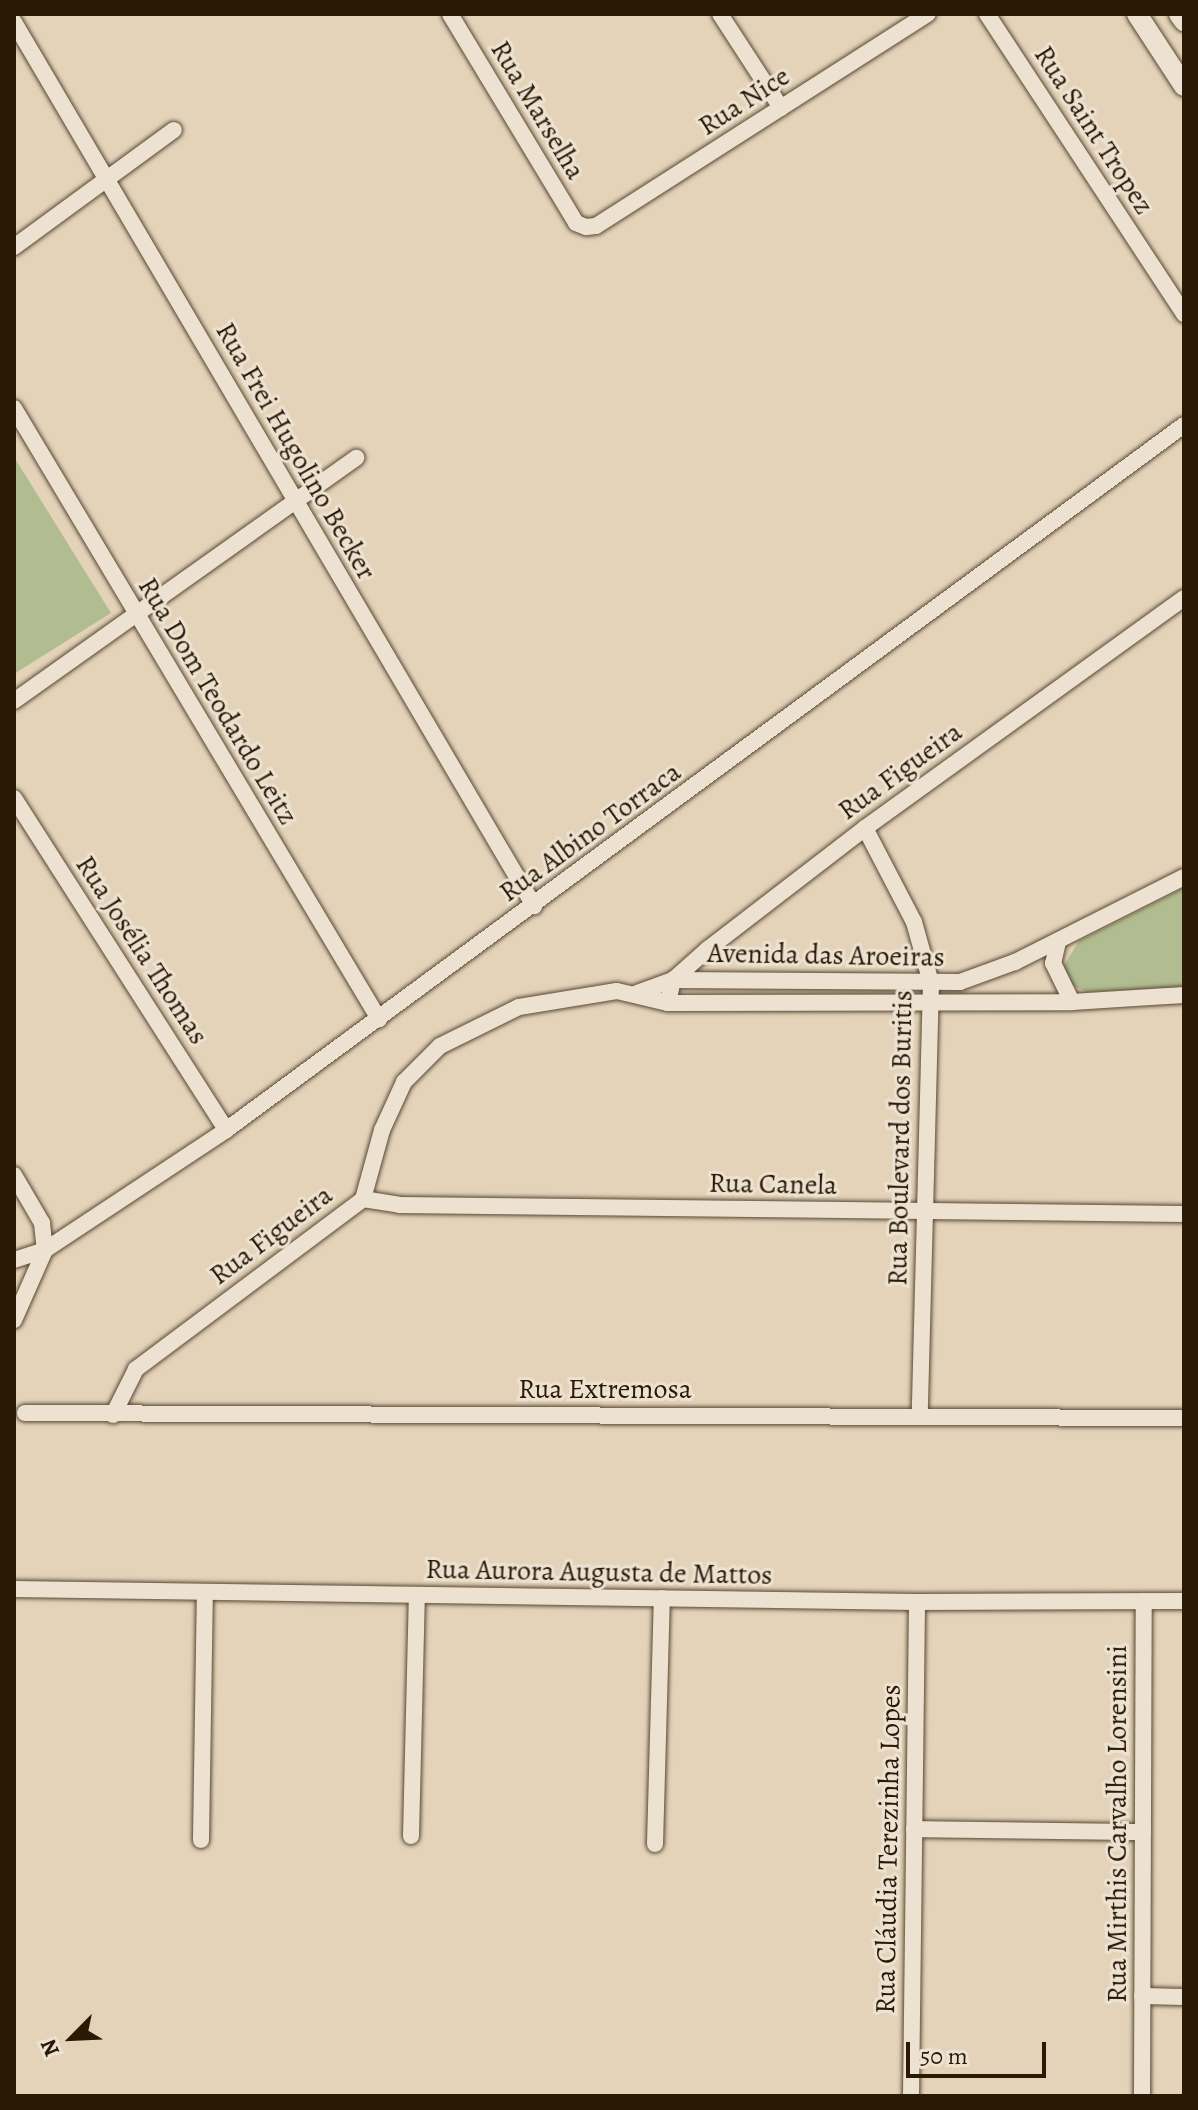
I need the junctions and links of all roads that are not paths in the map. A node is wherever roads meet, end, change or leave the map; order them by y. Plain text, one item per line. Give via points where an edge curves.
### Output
1 (450, 14) edge
2 (720, 14) edge
3 (928, 14) edge
4 (987, 14) edge
5 (1137, 14) edge
6 (1179, 14) edge
7 (1184, 21) edge
8 (14, 22) edge
9 (1184, 86) edge
10 (781, 108) junction
11 (174, 130) dead end
12 (106, 178) junction
13 (586, 227) joint
14 (14, 247) edge
15 (1184, 314) edge
16 (14, 408) edge
17 (1184, 425) edge
18 (356, 458) dead end
19 (296, 502) junction
20 (1184, 598) edge
21 (134, 611) junction
22 (14, 701) edge
23 (14, 798) edge
24 (865, 828) junction
25 (1184, 877) edge
26 (534, 906) junction
27 (1058, 942) junction
28 (673, 980) junction
29 (931, 992) junction
30 (637, 993) junction
31 (1184, 995) edge
32 (1072, 1002) junction
33 (668, 1003) junction
34 (379, 1019) junction
35 (226, 1130) junction
36 (14, 1175) edge
37 (363, 1199) junction
38 (925, 1212) junction
39 (1184, 1214) edge
40 (45, 1250) junction
41 (14, 1260) edge
42 (14, 1320) edge
43 (25, 1413) dead end
44 (113, 1415) junction
45 (920, 1416) junction
46 (1184, 1418) edge
47 (14, 1589) edge
48 (205, 1593) junction
49 (417, 1596) junction
50 (662, 1598) junction
51 (1144, 1601) junction
52 (1184, 1601) edge
53 (917, 1602) junction
54 (914, 1829) junction
55 (1143, 1832) junction
56 (411, 1836) dead end
57 (201, 1840) dead end
58 (655, 1844) dead end
59 (1142, 1996) junction
60 (1184, 1997) edge
61 (911, 2096) edge
62 (1142, 2096) edge

1 - 13 street, Rua Marselha via 576,223
2 - 10 street
3 - 10 street, Rua Nice
4 - 15 street, Rua Saint Tropez
5 - 9 street
6 - 7 street
8 - 12 street, Rua Frei Hugolino Becker
10 - 13 street, Rua Nice via 596,226
11 - 12 street
12 - 14 street
12 - 19 street, Rua Frei Hugolino Becker
16 - 21 street, Rua Dom Teodardo Leitz
17 - 26 street, Rua Albino Torraca
18 - 19 street
19 - 21 street
19 - 26 street, Rua Frei Hugolino Becker
20 - 24 street, Rua Figueira
21 - 22 street
21 - 34 street, Rua Dom Teodardo Leitz
23 - 35 street, Rua Josélia Thomas
24 - 28 street, Rua Figueira
24 - 29 street, Rua Boulevard dos Buritis via 914,922
25 - 27 street, Avenida das Aroeiras
26 - 34 street, Rua Albino Torraca
27 - 29 street, Avenida das Aroeiras
27 - 32 street via 1053,963
28 - 29 street, Avenida das Aroeiras via 866,978
28 - 30 street, Avenida das Aroeiras
28 - 33 street
29 - 32 street
29 - 33 street
29 - 38 street, Rua Boulevard dos Buritis
30 - 33 street
30 - 37 street, Rua Figueira via 580,993 519,1007 440,1046 404,1082 382,1130
31 - 32 street
34 - 35 street, Rua Albino Torraca
35 - 40 street, Rua Albino Torraca
36 - 40 street via 42,1223
37 - 38 street, Rua Canela via 399,1205
37 - 44 street, Rua Figueira via 136,1369
38 - 39 street, Rua Canela
38 - 45 street, Rua Boulevard dos Buritis
40 - 41 street, Rua Albino Torraca
40 - 42 street
43 - 44 street, Rua Extremosa
44 - 45 street, Rua Extremosa
45 - 46 street, Rua Extremosa
47 - 48 street, Rua Aurora Augusta de Mattos
48 - 49 street, Rua Aurora Augusta de Mattos
48 - 57 street
49 - 50 street, Rua Aurora Augusta de Mattos
49 - 56 street
50 - 53 street, Rua Aurora Augusta de Mattos
50 - 58 street
51 - 52 street, Rua Aurora Augusta de Mattos
51 - 53 street, Rua Aurora Augusta de Mattos
51 - 55 street, Rua Mirthis Carvalho Lorensini
53 - 54 street, Rua Cláudia Terezinha Lopes
54 - 55 street
54 - 61 street, Rua Cláudia Terezinha Lopes
55 - 59 street, Rua Mirthis Carvalho Lorensini
59 - 60 street
59 - 62 street, Rua Mirthis Carvalho Lorensini

